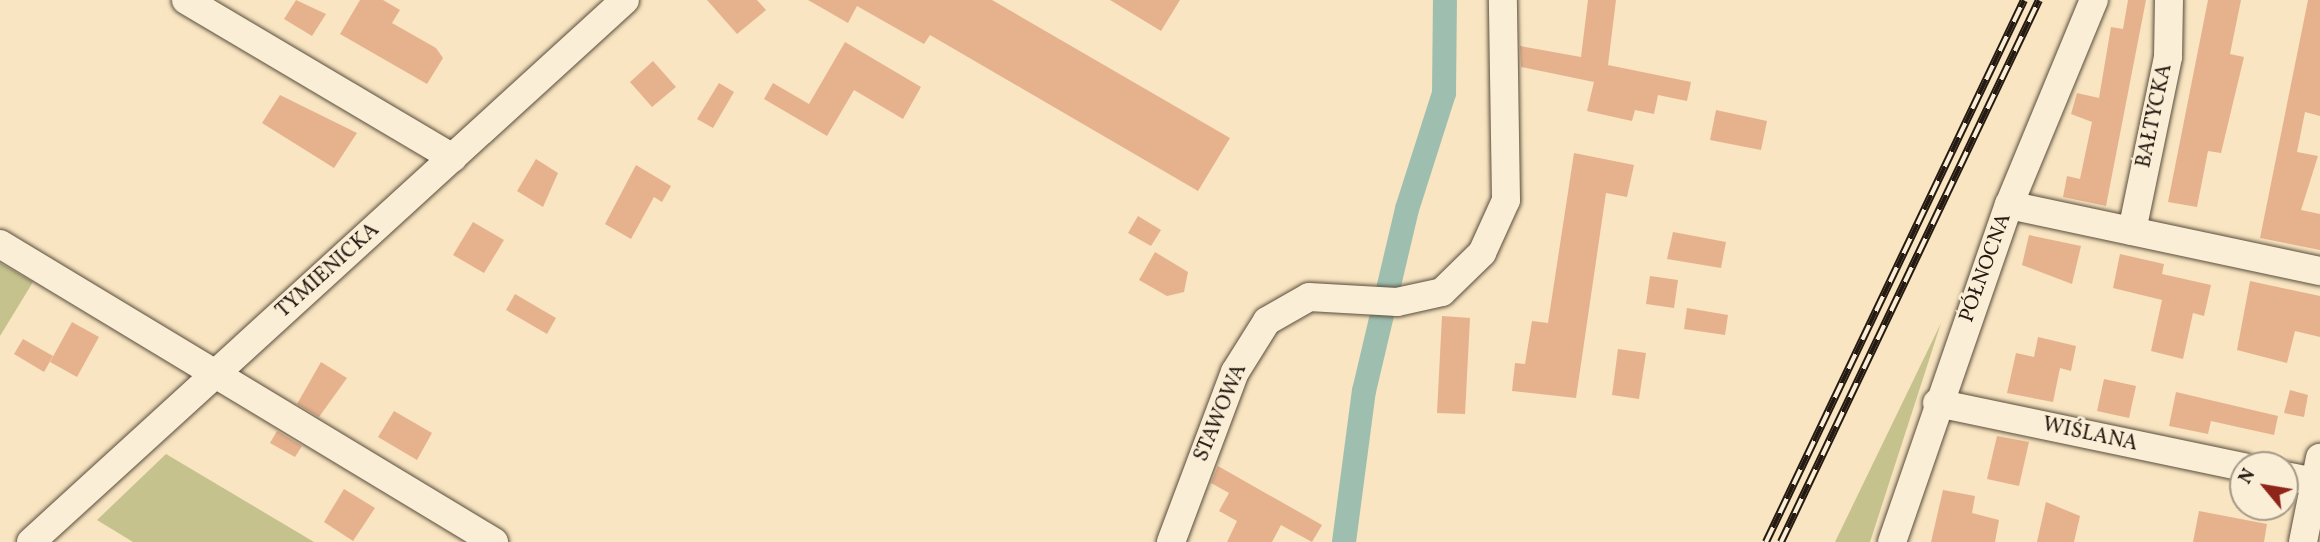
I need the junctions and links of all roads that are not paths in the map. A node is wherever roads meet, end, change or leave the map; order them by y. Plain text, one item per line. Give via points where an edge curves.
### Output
1 (186, 0) edge
2 (625, 0) edge
3 (1503, 0) edge
4 (2094, 0) edge
5 (2169, 0) edge
6 (453, 158) junction
7 (2009, 205) junction
8 (2132, 231) junction
9 (0, 244) edge
10 (2320, 271) edge
11 (214, 374) junction
12 (1937, 403) junction
13 (2229, 464) edge
14 (2318, 474) edge
15 (2299, 475) edge
16 (31, 542) edge
17 (494, 542) edge
18 (1171, 542) edge
19 (1892, 542) edge
20 (2303, 542) edge

1 - 6 street
2 - 6 street, TYMIENICKA
3 - 18 street, STAWOWA via 1506,200 1495,232 1442,292 1396,302 1309,297 1268,321 1235,372
4 - 7 street, PÓŁNOCNA
5 - 8 street, BAŁTYCKA via 2168,57
6 - 11 street, TYMIENICKA
7 - 8 street
7 - 12 street, PÓŁNOCNA
8 - 10 street
9 - 11 street
11 - 16 street, TYMIENICKA
11 - 17 street
12 - 13 street, WIŚLANA
12 - 19 street, PÓŁNOCNA
14 - 15 street
14 - 20 street

